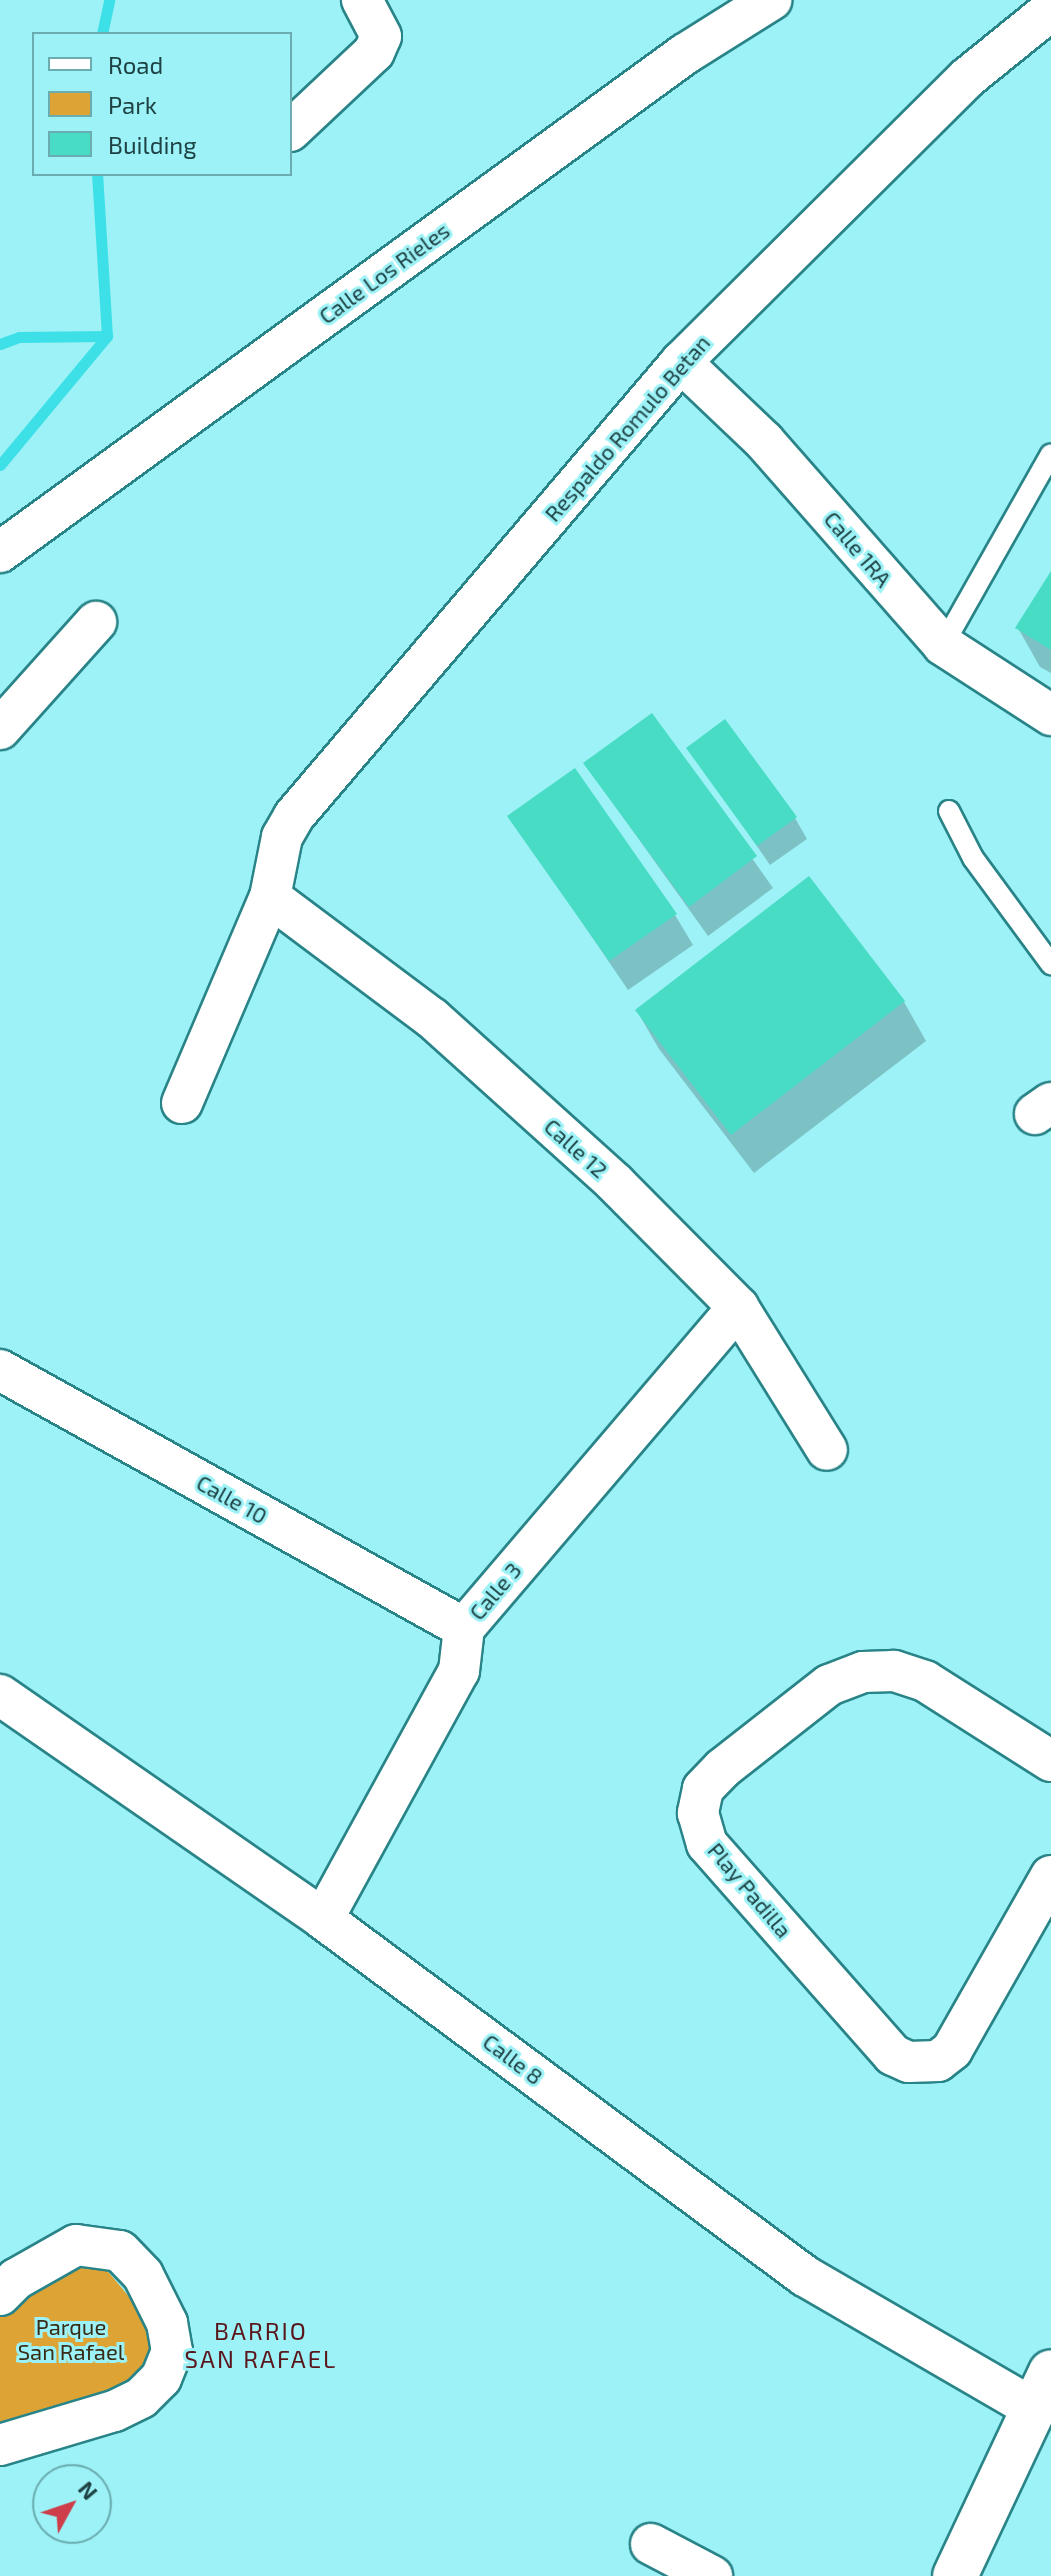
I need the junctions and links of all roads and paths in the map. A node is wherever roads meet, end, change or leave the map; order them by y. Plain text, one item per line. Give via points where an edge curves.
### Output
1 (362, 0) edge
2 (771, 0) edge
3 (1051, 10) edge
4 (292, 129) edge
5 (681, 362) junction
6 (1051, 454) edge
7 (0, 552) edge
8 (96, 622) dead end
9 (943, 645) junction
10 (1051, 715) edge
11 (0, 729) edge
12 (949, 811) dead end
13 (270, 897) junction
14 (1051, 964) edge
15 (182, 1103) dead end
16 (738, 1307) junction
17 (0, 1370) edge
18 (827, 1450) dead end
19 (464, 1628) junction
20 (0, 1695) edge
21 (1051, 1761) edge
22 (1051, 1876) edge
23 (323, 1919) junction
24 (0, 2295) edge
25 (1042, 2390) edge
26 (0, 2445) edge
27 (651, 2544) dead end
28 (712, 2576) edge
29 (955, 2576) edge

1 - 4 street via 381,36 374,52
2 - 7 street, Calle Los Rieles via 685,54
3 - 5 street, Respaldo Romulo Betan via 967,78
5 - 9 street, Calle 1RA via 764,441
5 - 13 street, Respaldo Romulo Betan via 294,816 282,837
6 - 9 lane
8 - 11 street
9 - 10 street, Calle 1RA
12 - 14 lane via 973,858
13 - 15 street, Respaldo Romulo Betan
13 - 16 street, Calle 12 via 432,1018 615,1183
16 - 18 street, Calle 12
16 - 19 street, Calle 3
17 - 19 street, Calle 10
19 - 23 street, Calle 3 via 459,1671
20 - 23 street, Calle 8
21 - 22 street, Play Padilla via 925,1681 894,1671 863,1672 829,1685 723,1768 703,1789 698,1813 707,1844 893,2055 909,2062 938,2061 952,2050
23 - 25 street, Calle 8 via 805,2276
24 - 26 street via 16,2279 76,2245 120,2251 143,2275 167,2323 172,2351 161,2378 141,2398
25 - 29 street
27 - 28 street

